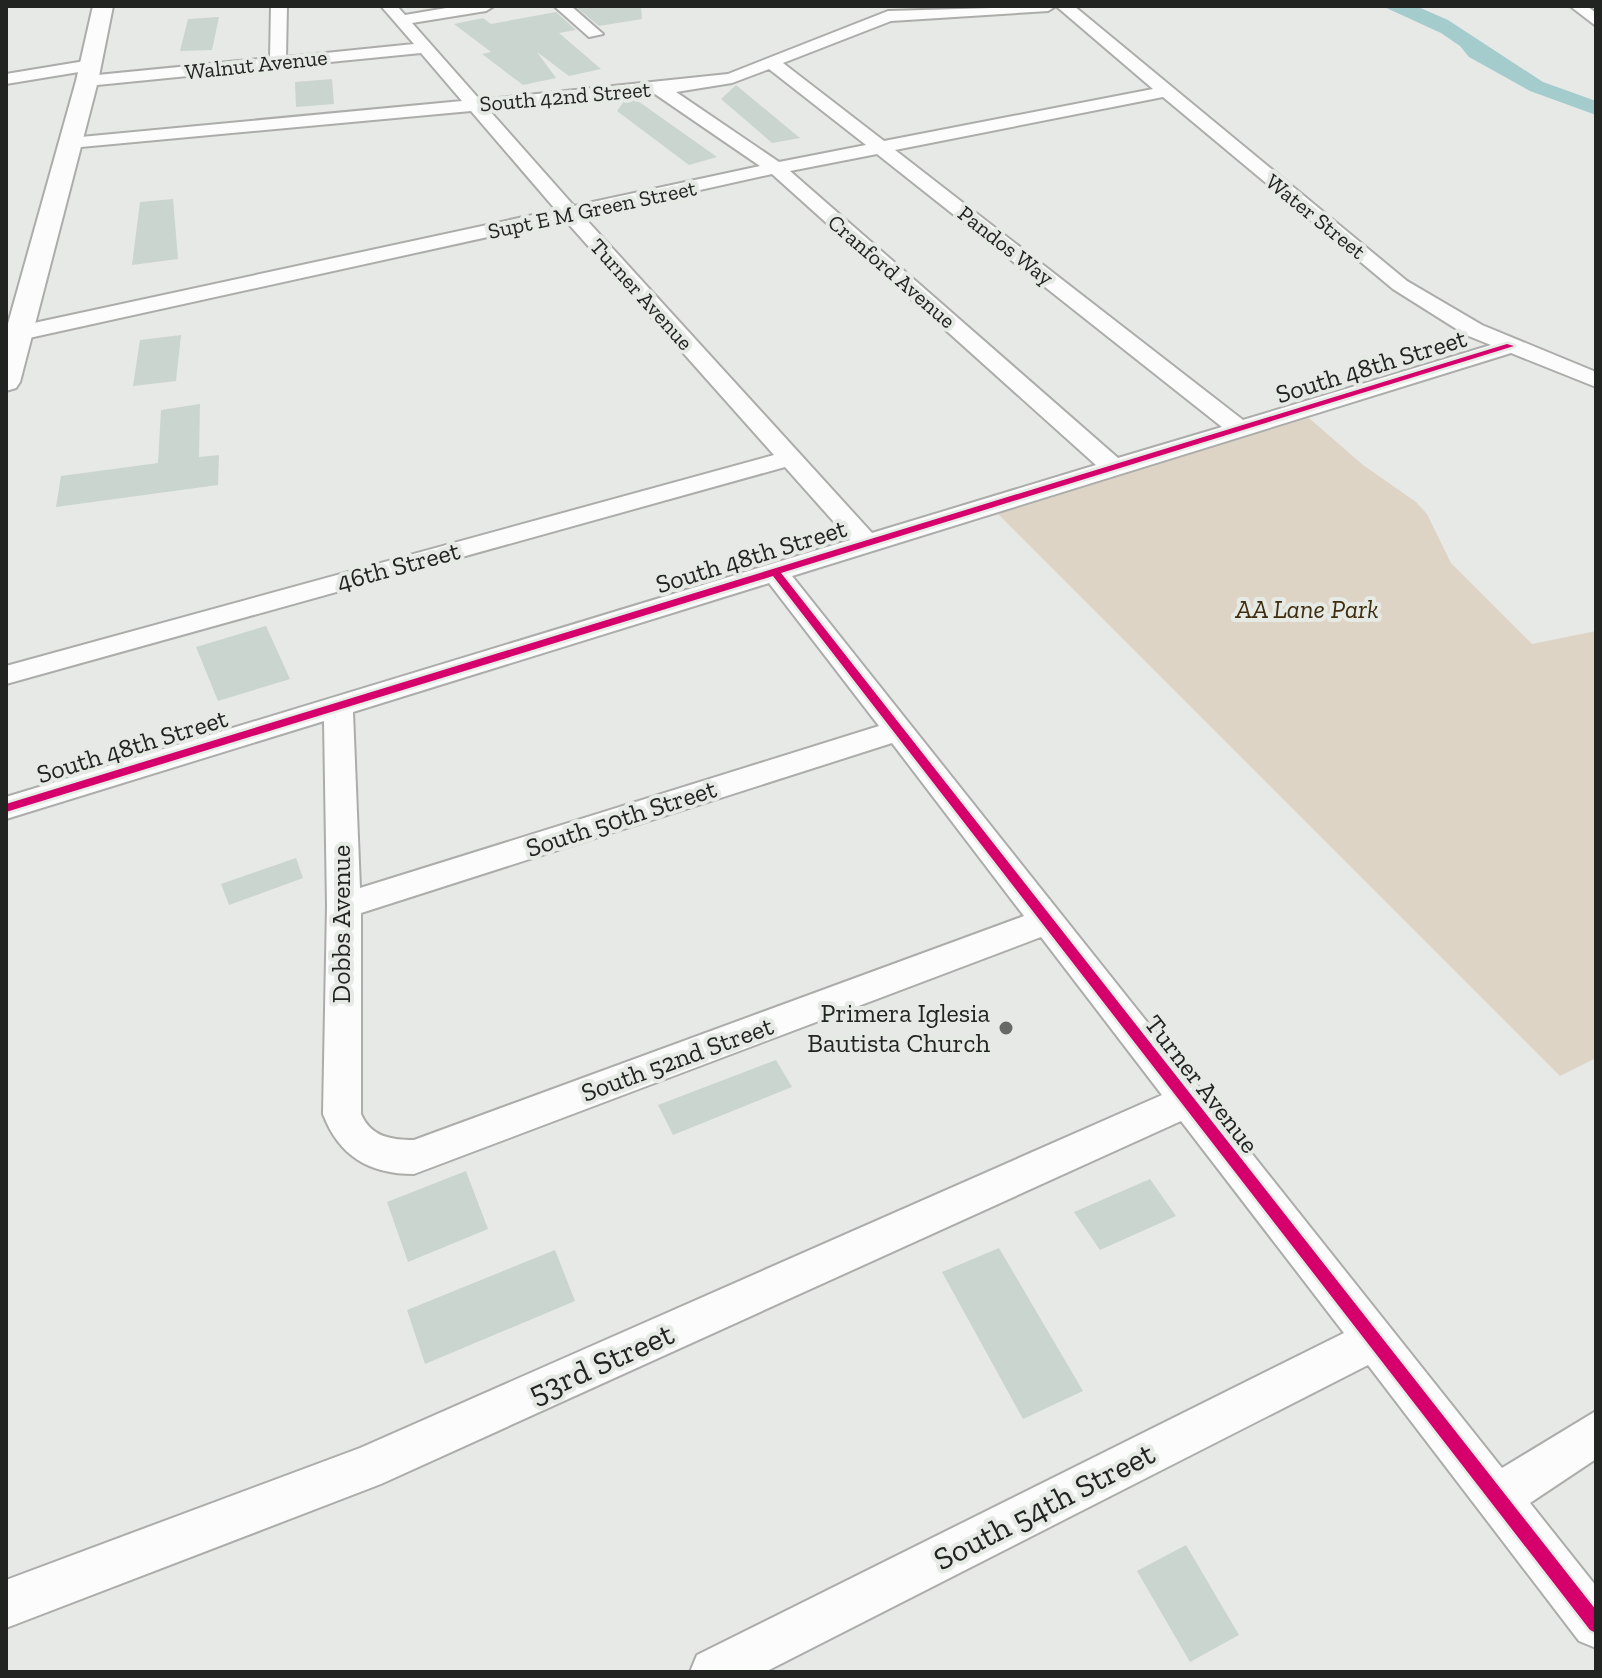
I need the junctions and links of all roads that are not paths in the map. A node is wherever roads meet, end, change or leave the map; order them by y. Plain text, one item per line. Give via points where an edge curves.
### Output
1 (103, 6) edge
2 (279, 6) edge
3 (486, 6) edge
4 (562, 6) edge
5 (1048, 6) edge
6 (1064, 6) edge
7 (1578, 6) edge
8 (395, 13) edge
9 (1596, 21) edge
10 (595, 34) dead end
11 (426, 48) junction
12 (278, 62) junction
13 (771, 62) junction
14 (89, 73) junction
15 (6, 79) edge
16 (660, 89) junction
17 (1164, 92) junction
18 (474, 103) junction
19 (70, 143) junction
20 (882, 148) junction
21 (776, 168) junction
22 (569, 213) junction
23 (20, 333) junction
24 (1510, 346) junction
25 (1596, 380) edge
26 (6, 382) edge
27 (1240, 429) junction
28 (791, 458) junction
29 (1114, 468) junction
30 (867, 543) junction
31 (775, 572) junction
32 (6, 675) edge
33 (338, 706) junction
34 (898, 730) junction
35 (6, 808) edge
36 (344, 906) junction
37 (1047, 921) junction
38 (1187, 1101) junction
39 (355, 1138) joint
40 (1374, 1340) junction
41 (1596, 1433) edge
42 (1497, 1498) junction
43 (6, 1604) edge
44 (1596, 1624) edge
45 (714, 1672) edge

1 - 14 main road
2 - 12 street
3 - 8 street
4 - 10 street
5 - 13 street, South 42nd Street via 888,16
6 - 17 street, Water Street
7 - 9 street
8 - 11 street, Turner Avenue
11 - 12 street, Walnut Avenue
11 - 18 street, Turner Avenue
12 - 14 street, Walnut Avenue
13 - 16 street, South 42nd Street via 732,78
13 - 20 street, Pandos Way
14 - 15 street, Walnut Avenue
14 - 19 main road
16 - 18 street, South 42nd Street
16 - 21 street, Cranford Avenue
17 - 20 street, Supt E M Green Street
17 - 24 street, Water Street via 1400,285 1449,317
18 - 19 street, South 42nd Street
18 - 22 street, Turner Avenue
19 - 23 main road
20 - 21 street, Supt E M Green Street
20 - 27 street, Pandos Way
21 - 22 street, Supt E M Green Street
21 - 29 street, Cranford Avenue
22 - 23 street, Supt E M Green Street
22 - 28 street, Turner Avenue
23 - 26 main road
24 - 25 street, Water Street
24 - 27 street, South 48th Street
27 - 29 street, South 48th Street
28 - 30 street, Turner Avenue
28 - 32 street, 46th Street
29 - 30 street, South 48th Street
30 - 31 street, South 48th Street
31 - 33 street, South 48th Street
31 - 34 street, Turner Avenue
33 - 35 street, South 48th Street
33 - 36 street, Dobbs Avenue
34 - 36 street, South 50th Street
34 - 37 street, Turner Avenue
36 - 39 street, Dobbs Avenue via 340,1086 345,1126
37 - 38 street, Turner Avenue
37 - 39 street, South 52nd Street via 414,1157 392,1159 369,1152
38 - 40 street, Turner Avenue
38 - 43 street, 53rd Street via 365,1468
40 - 42 street, Turner Avenue
40 - 45 street, South 54th Street
41 - 42 street
42 - 44 street, Turner Avenue

